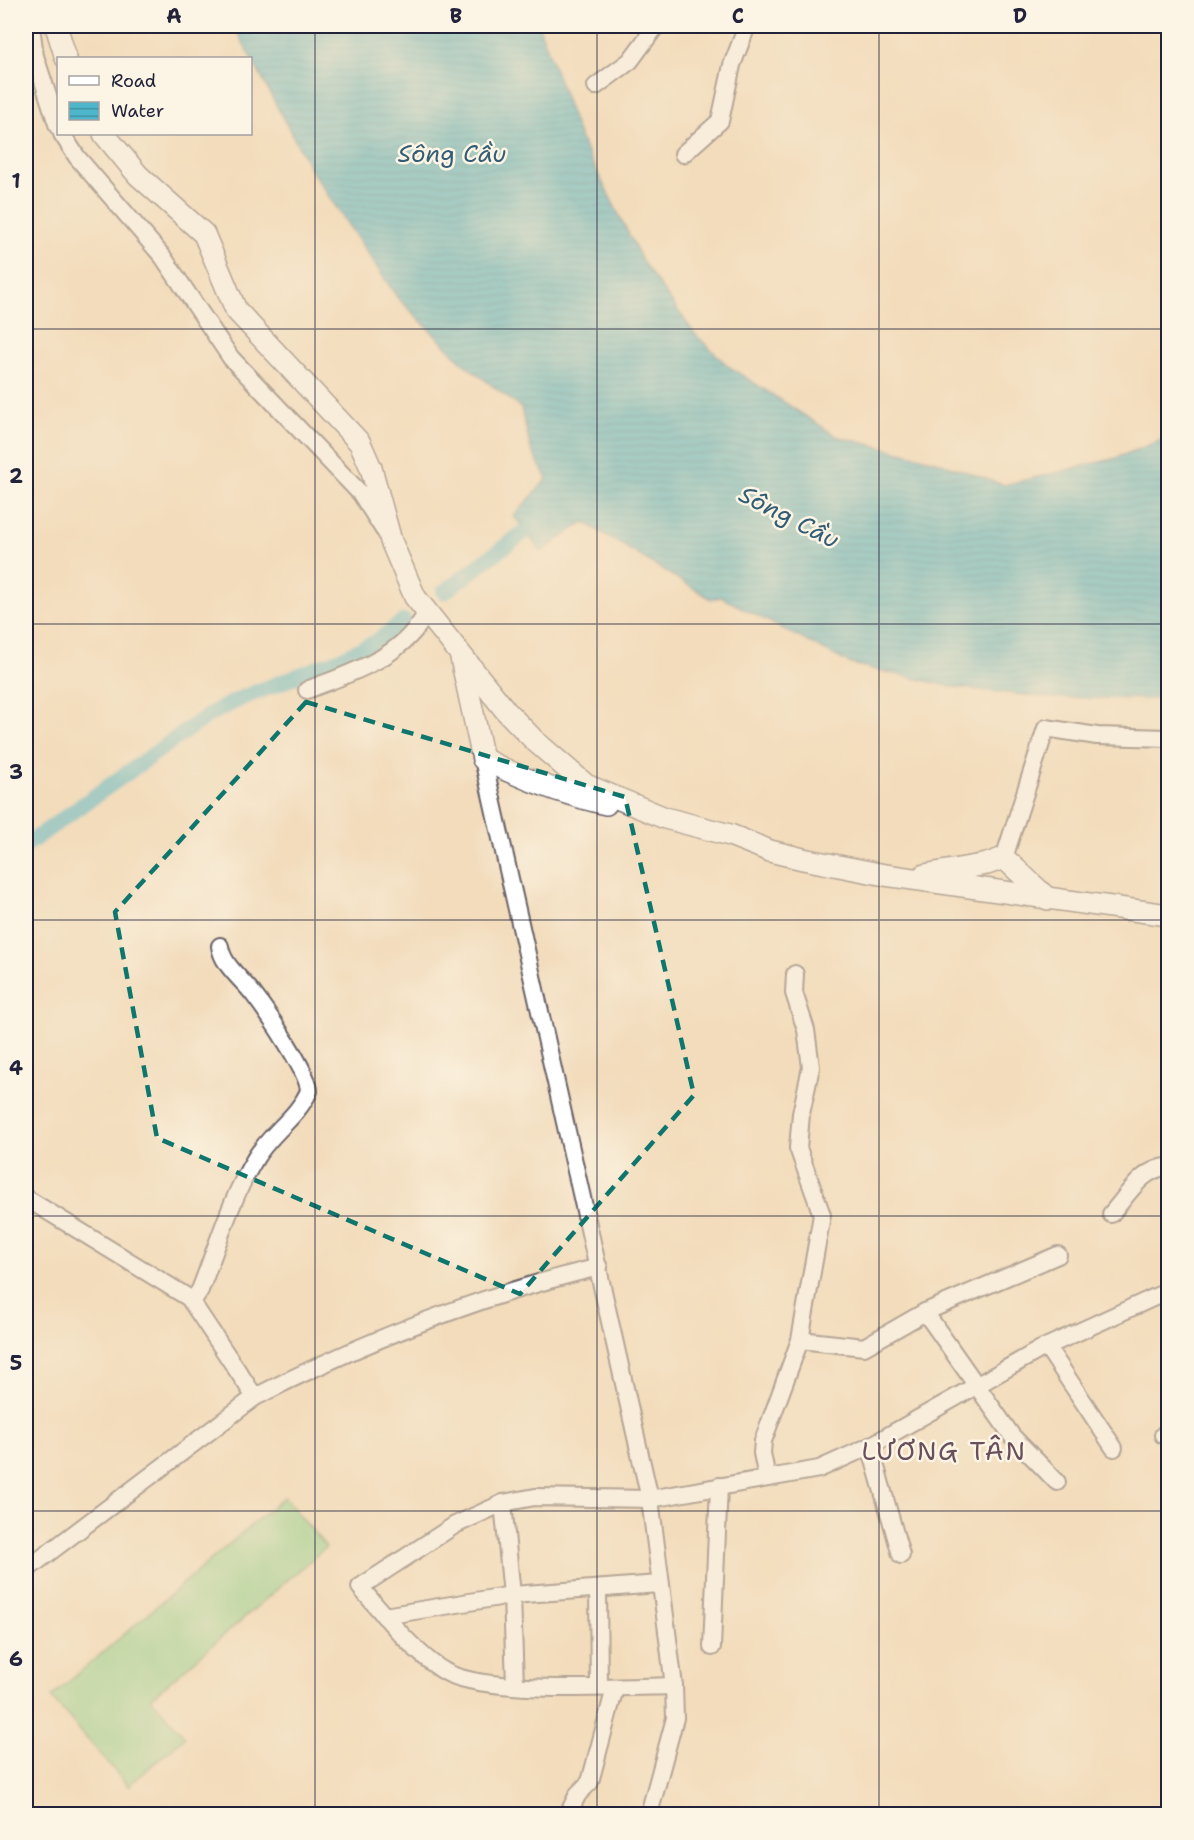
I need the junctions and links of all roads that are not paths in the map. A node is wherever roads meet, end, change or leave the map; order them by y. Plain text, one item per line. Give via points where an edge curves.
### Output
1 (31, 26) edge
2 (56, 26) edge
3 (656, 26) edge
4 (747, 26) edge
5 (30, 57) edge
6 (66, 57) edge
7 (596, 86) dead end
8 (57, 124) edge
9 (63, 135) edge
10 (105, 135) edge
11 (683, 154) dead end
12 (391, 541) junction
13 (427, 612) junction
14 (460, 655) junction
15 (307, 690) dead end
16 (1168, 738) edge
17 (483, 759) junction
18 (665, 818) junction
19 (1004, 858) junction
20 (912, 879) junction
21 (1048, 899) junction
22 (1168, 915) edge
23 (220, 946) dead end
24 (795, 974) dead end
25 (1168, 1167) edge
26 (26, 1198) edge
27 (1112, 1214) dead end
28 (1058, 1255) dead end
29 (599, 1268) junction
30 (1168, 1291) edge
31 (192, 1302) junction
32 (925, 1312) junction
33 (800, 1340) junction
34 (1047, 1347) junction
35 (977, 1384) junction
36 (255, 1397) junction
37 (870, 1446) junction
38 (1114, 1448) dead end
39 (767, 1478) junction
40 (1057, 1482) dead end
41 (719, 1486) junction
42 (650, 1499) junction
43 (503, 1503) junction
44 (901, 1555) dead end
45 (26, 1570) edge
46 (659, 1584) junction
47 (598, 1590) junction
48 (512, 1595) junction
49 (384, 1616) junction
50 (712, 1647) dead end
51 (515, 1686) junction
52 (674, 1686) junction
53 (607, 1687) junction
54 (569, 1812) dead end
55 (649, 1815) edge

1 - 5 street
2 - 6 main road
3 - 7 street via 630,61
4 - 11 street via 732,65 720,121
5 - 8 street
9 - 12 street via 163,256 231,358 361,494
10 - 12 main road via 138,176 204,234 236,310 360,443
12 - 13 main road via 406,580
13 - 14 main road
13 - 15 street via 406,642 392,654
14 - 17 main road
14 - 18 main road via 535,741 586,785
16 - 19 street via 1097,736 1046,728
17 - 18 main road via 564,794
17 - 29 street
18 - 20 main road via 730,835 781,854
19 - 20 main road
19 - 21 main road
20 - 21 main road
21 - 22 main road
23 - 31 street via 305,1075 309,1091 299,1109 253,1161
24 - 33 street via 794,993 806,1030 811,1066 798,1148 822,1215
25 - 27 street via 1146,1174
26 - 31 street
28 - 32 street
29 - 36 street via 498,1294 425,1320 361,1345
29 - 42 street
30 - 34 street
31 - 36 street
32 - 33 street via 864,1347
32 - 35 street
33 - 39 street via 763,1441
34 - 35 street
34 - 38 street
35 - 37 street
35 - 40 street via 1012,1436
36 - 45 street
37 - 39 street via 819,1469
37 - 44 street
39 - 41 street
41 - 42 street
41 - 50 street
42 - 43 street via 535,1497
42 - 46 street
43 - 48 street
43 - 49 street via 448,1529 360,1587
46 - 47 street
46 - 52 street
47 - 48 street
47 - 53 street
48 - 49 street
48 - 51 street
49 - 51 street via 444,1672 474,1682
51 - 53 street
52 - 53 street
52 - 55 street via 675,1718
53 - 54 street via 590,1782

